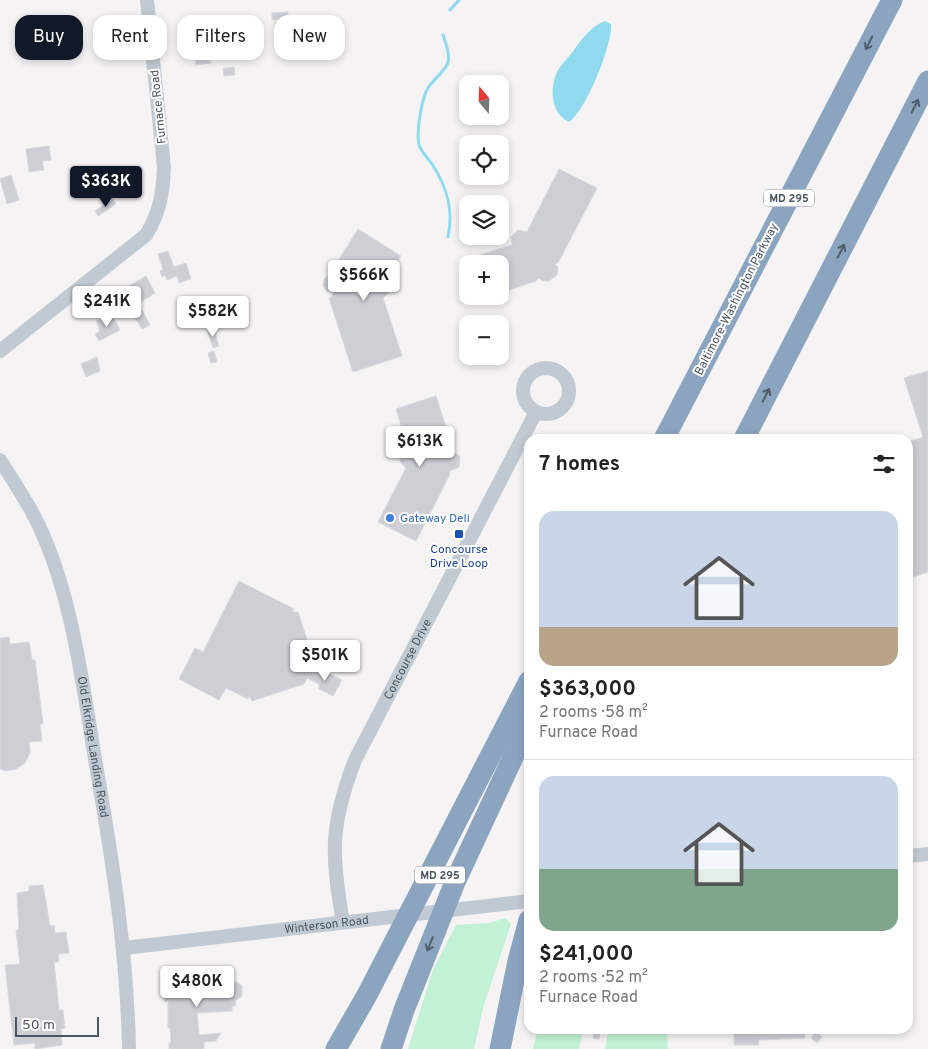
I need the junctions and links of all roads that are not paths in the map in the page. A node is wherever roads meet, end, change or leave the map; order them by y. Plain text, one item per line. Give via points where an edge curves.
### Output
1 (147, 0) edge
2 (892, 0) edge
3 (928, 81) edge
4 (0, 351) edge
5 (686, 397) junction
6 (536, 412) dead end
7 (525, 434) edge
8 (667, 434) edge
9 (674, 434) edge
10 (747, 434) edge
11 (524, 435) edge
12 (0, 460) edge
13 (524, 691) edge
14 (524, 712) edge
15 (524, 735) edge
16 (928, 854) edge
17 (913, 856) edge
18 (523, 901) edge
19 (343, 922) junction
20 (524, 939) edge
21 (124, 948) junction
22 (524, 981) edge
23 (129, 1048) edge
24 (336, 1049) edge
25 (352, 1049) edge
26 (391, 1049) edge
27 (500, 1049) edge
28 (510, 1049) edge

1 - 4 street, Furnace Road via 164,167 163,195 157,217 146,235
2 -> 5 highway, Baltimore-Washington Parkway / MD 295
10 -> 3 highway
5 - 8 highway, Baltimore-Washington Parkway / MD 295
5 - 9 highway
6 - 7 street, Concourse Drive
11 - 19 street, Concourse Drive via 355,760 342,794 333,854
12 - 21 street, Old Elkridge Landing Road via 32,513 64,602 87,713
13 - 24 highway via 368,994
14 - 25 highway, MD 295
15 -> 26 highway via 455,882
16 - 17 street
18 - 19 street, Winterson Road
19 - 21 street, Winterson Road
20 - 27 highway
21 - 23 street, Old Elkridge Landing Road
22 - 28 highway

